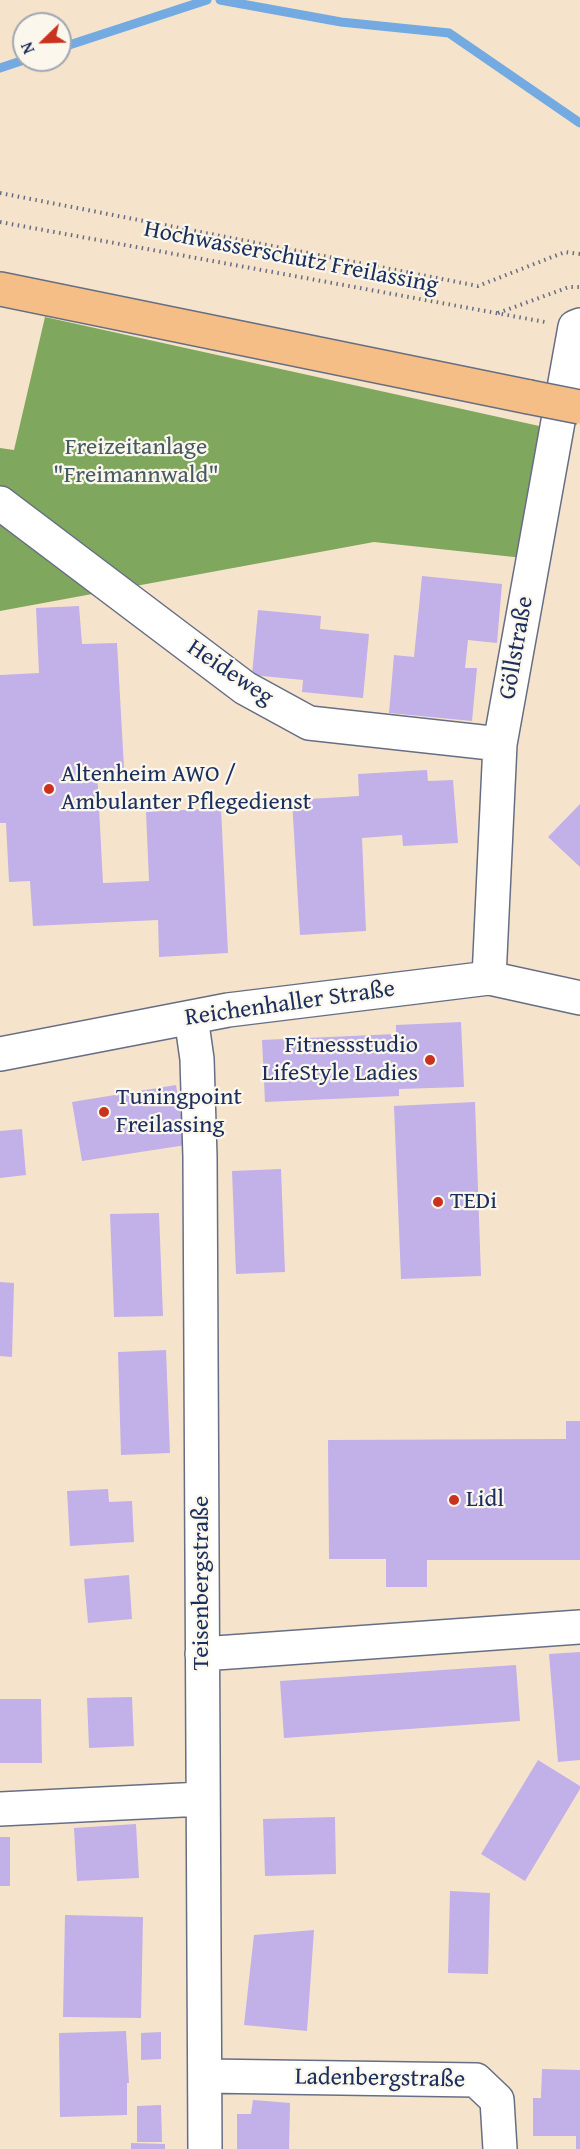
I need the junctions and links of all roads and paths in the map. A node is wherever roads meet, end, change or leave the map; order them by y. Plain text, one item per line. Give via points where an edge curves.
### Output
1 (0, 193) edge
2 (0, 222) edge
3 (580, 254) edge
4 (580, 287) edge
5 (0, 290) edge
6 (498, 314) junction
7 (578, 326) edge
8 (580, 407) edge
9 (0, 503) edge
10 (500, 744) junction
11 (489, 978) junction
12 (580, 998) edge
13 (191, 1017) junction
14 (0, 1054) edge
15 (580, 1627) edge
16 (202, 1654) junction
17 (202, 1799) junction
18 (0, 1809) edge
19 (207, 2076) junction
20 (205, 2149) edge
21 (500, 2149) edge

1 - 3 path via 478,286 565,252
2 - 6 path, Hochwasserschutz Freilassing
4 - 6 path via 569,287
5 - 8 main road, bridge
6 - 7 path, Hochwasserschutz Freilassing
7 - 10 street, Göllstraße
9 - 10 street, Heideweg via 245,688 309,723
10 - 11 street, Göllstraße
11 - 12 street, Reichenhaller Straße
11 - 13 street, Reichenhaller Straße
13 - 14 street, Reichenhaller Straße
13 - 16 street, Teisenbergstraße via 197,1059 200,1157
15 - 16 street
16 - 17 street, Teisenbergstraße
17 - 18 street
17 - 19 street, Teisenbergstraße
19 - 20 street, Teisenbergstraße
19 - 21 street, Ladenbergstraße via 476,2080 497,2100

